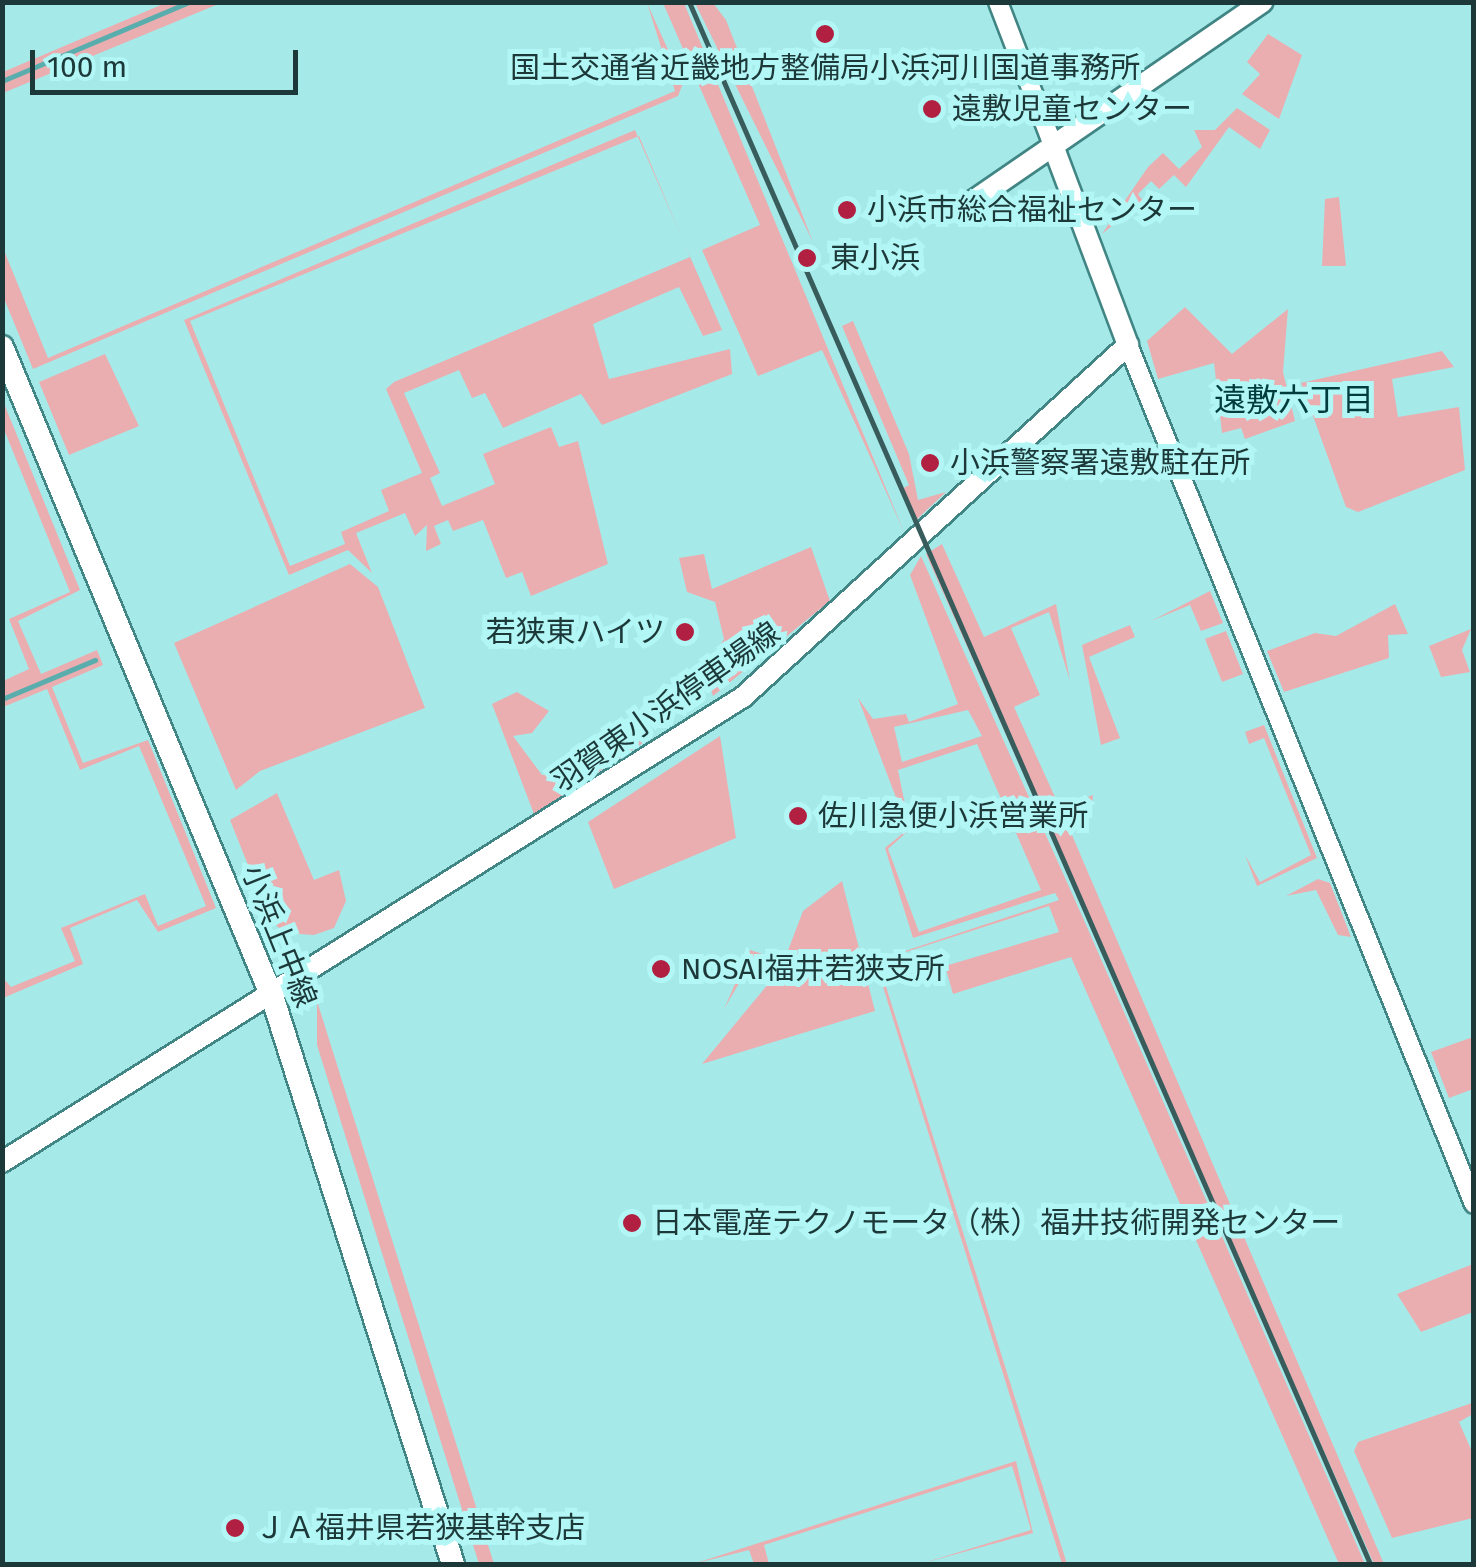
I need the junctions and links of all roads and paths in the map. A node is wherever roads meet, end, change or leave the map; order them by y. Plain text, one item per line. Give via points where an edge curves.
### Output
1 (998, 2) edge
2 (1264, 2) edge
3 (1052, 142) junction
4 (970, 204) dead end
5 (1128, 345) junction
6 (2, 348) edge
7 (272, 999) junction
8 (2, 1162) edge
9 (1474, 1204) edge
10 (453, 1564) edge

1 - 3 street
2 - 3 main road
3 - 4 main road
3 - 5 main road
5 - 7 main road, 羽賀東小浜停車場線 via 758,686
5 - 9 street
6 - 7 main road, 小浜上中線
7 - 8 main road, 羽賀東小浜停車場線
7 - 10 main road, 小浜上中線

